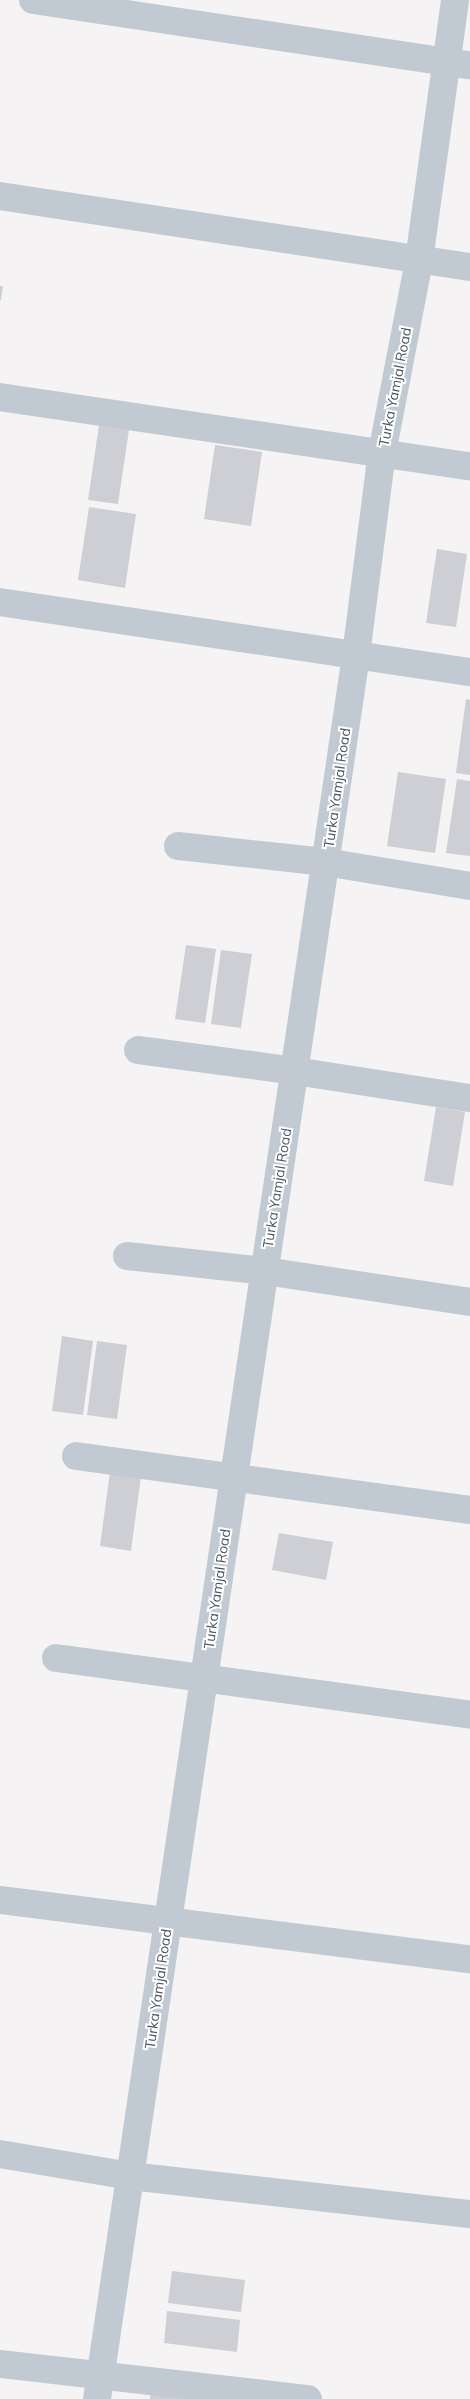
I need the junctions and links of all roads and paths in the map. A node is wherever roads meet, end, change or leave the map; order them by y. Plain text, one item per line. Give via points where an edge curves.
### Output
1 (33, 0) edge
2 (455, 0) edge
3 (458, 63) edge
4 (0, 196) edge
5 (419, 260) junction
6 (470, 267) edge
7 (0, 397) edge
8 (382, 452) junction
9 (470, 466) edge
10 (0, 602) edge
11 (356, 655) junction
12 (470, 672) edge
13 (178, 846) dead end
14 (326, 862) junction
15 (470, 886) edge
16 (138, 1050) dead end
17 (295, 1071) junction
18 (470, 1098) edge
19 (127, 1256) dead end
20 (264, 1271) junction
21 (470, 1302) edge
22 (76, 1456) dead end
23 (234, 1477) junction
24 (470, 1510) edge
25 (56, 1658) dead end
26 (204, 1680) junction
27 (470, 1715) edge
28 (0, 1900) edge
29 (168, 1922) junction
30 (470, 1959) edge
31 (0, 2154) edge
32 (130, 2176) junction
33 (470, 2214) edge
34 (0, 2364) edge
35 (98, 2388) edge
36 (308, 2399) edge

1 - 3 street
2 - 3 street, Turka Yamjal Road
3 - 5 street, Turka Yamjal Road
4 - 5 street
5 - 6 street
5 - 8 street, Turka Yamjal Road
7 - 8 street
8 - 9 street
8 - 11 street, Turka Yamjal Road
10 - 11 street
11 - 12 street
11 - 14 street, Turka Yamjal Road
13 - 14 street
14 - 15 street
14 - 17 street, Turka Yamjal Road
16 - 17 street
17 - 18 street
17 - 20 street, Turka Yamjal Road
19 - 20 street
20 - 21 street
20 - 23 street, Turka Yamjal Road
22 - 23 street
23 - 24 street
23 - 26 street, Turka Yamjal Road
25 - 26 street
26 - 27 street
26 - 29 street, Turka Yamjal Road
28 - 29 street
29 - 30 street
29 - 32 street, Turka Yamjal Road
31 - 32 street
32 - 33 street
32 - 35 street, Turka Yamjal Road
34 - 35 street
35 - 36 street

